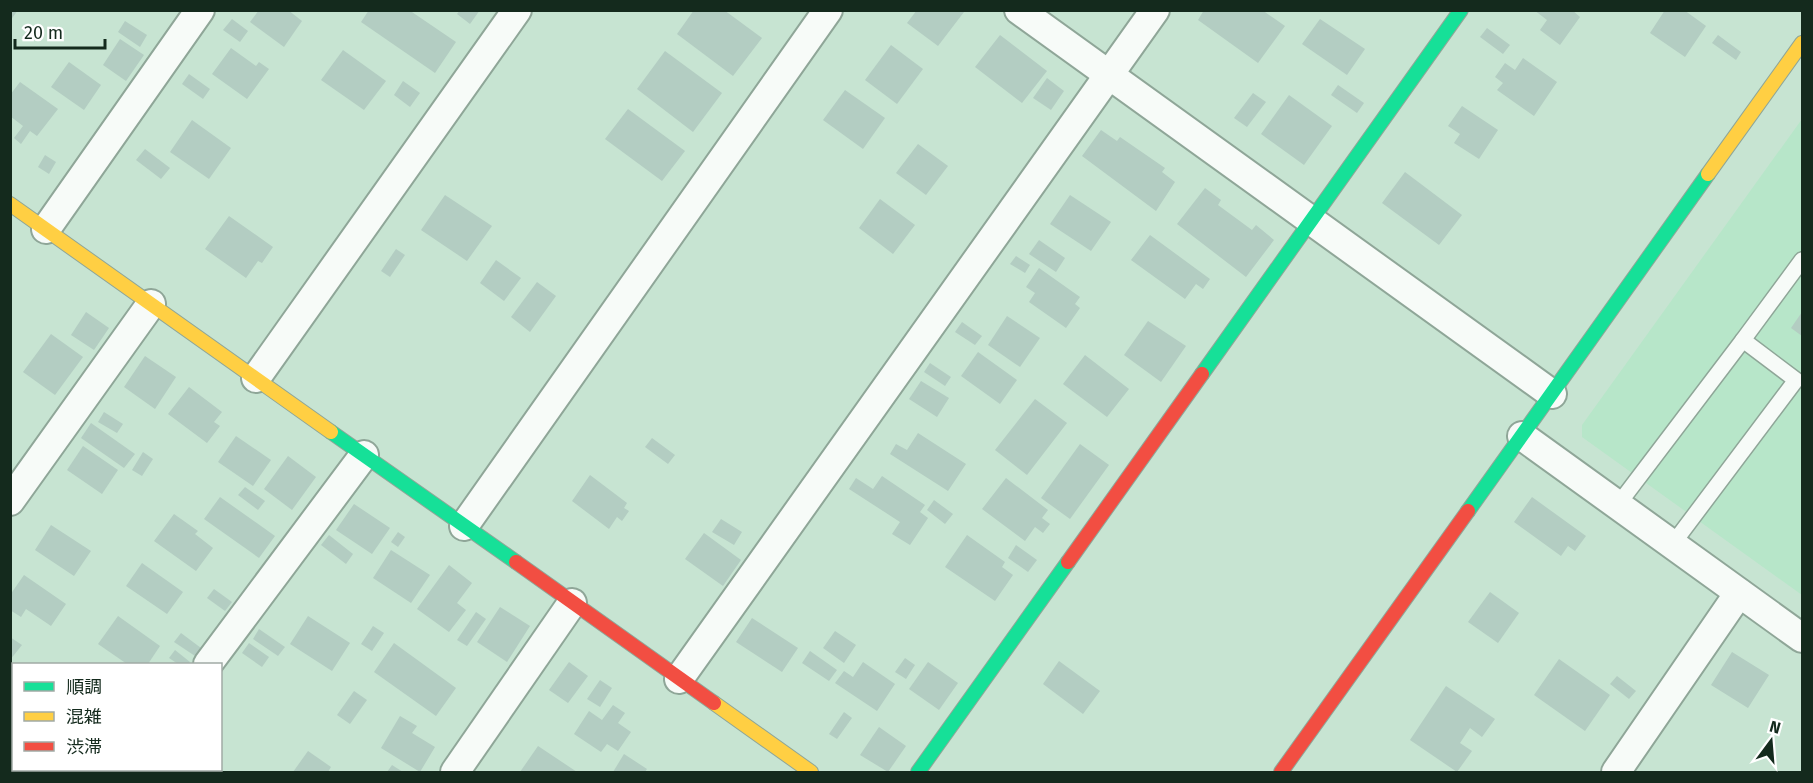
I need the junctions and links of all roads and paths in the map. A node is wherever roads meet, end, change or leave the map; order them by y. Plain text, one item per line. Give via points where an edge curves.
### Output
1 (200, 10) edge
2 (517, 10) edge
3 (828, 10) edge
4 (1019, 10) edge
5 (1155, 10) edge
6 (1461, 10) edge
7 (1803, 43) edge
8 (1109, 76) junction
9 (10, 204) edge
10 (1311, 221) junction
11 (46, 229) junction
12 (1803, 260) edge
13 (151, 304) junction
14 (1743, 340) junction
15 (256, 378) junction
16 (1799, 383) edge
17 (1552, 394) junction
18 (1522, 436) junction
19 (364, 455) junction
20 (10, 501) edge
21 (1617, 506) junction
22 (464, 526) junction
23 (1672, 545) junction
24 (1739, 593) junction
25 (572, 603) junction
26 (1803, 638) edge
27 (209, 663) edge
28 (679, 679) junction
29 (454, 772) edge
30 (811, 772) edge
31 (918, 772) edge
32 (1281, 772) edge
33 (1616, 772) edge

1 - 11 street
2 - 15 street
3 - 22 street
4 - 8 street
5 - 8 street
6 - 10 street
7 - 17 street
8 - 10 street
8 - 28 street
9 - 11 street
10 - 17 street
10 - 31 street
11 - 13 street
12 - 14 lane
13 - 15 street
13 - 20 street
14 - 16 lane
14 - 21 lane
15 - 19 street
16 - 23 lane
17 - 18 street
18 - 21 street
18 - 32 street
19 - 22 street
19 - 27 street
21 - 23 street
22 - 25 street
23 - 24 street
24 - 26 street
24 - 33 street
25 - 28 street
25 - 29 street
28 - 30 street

